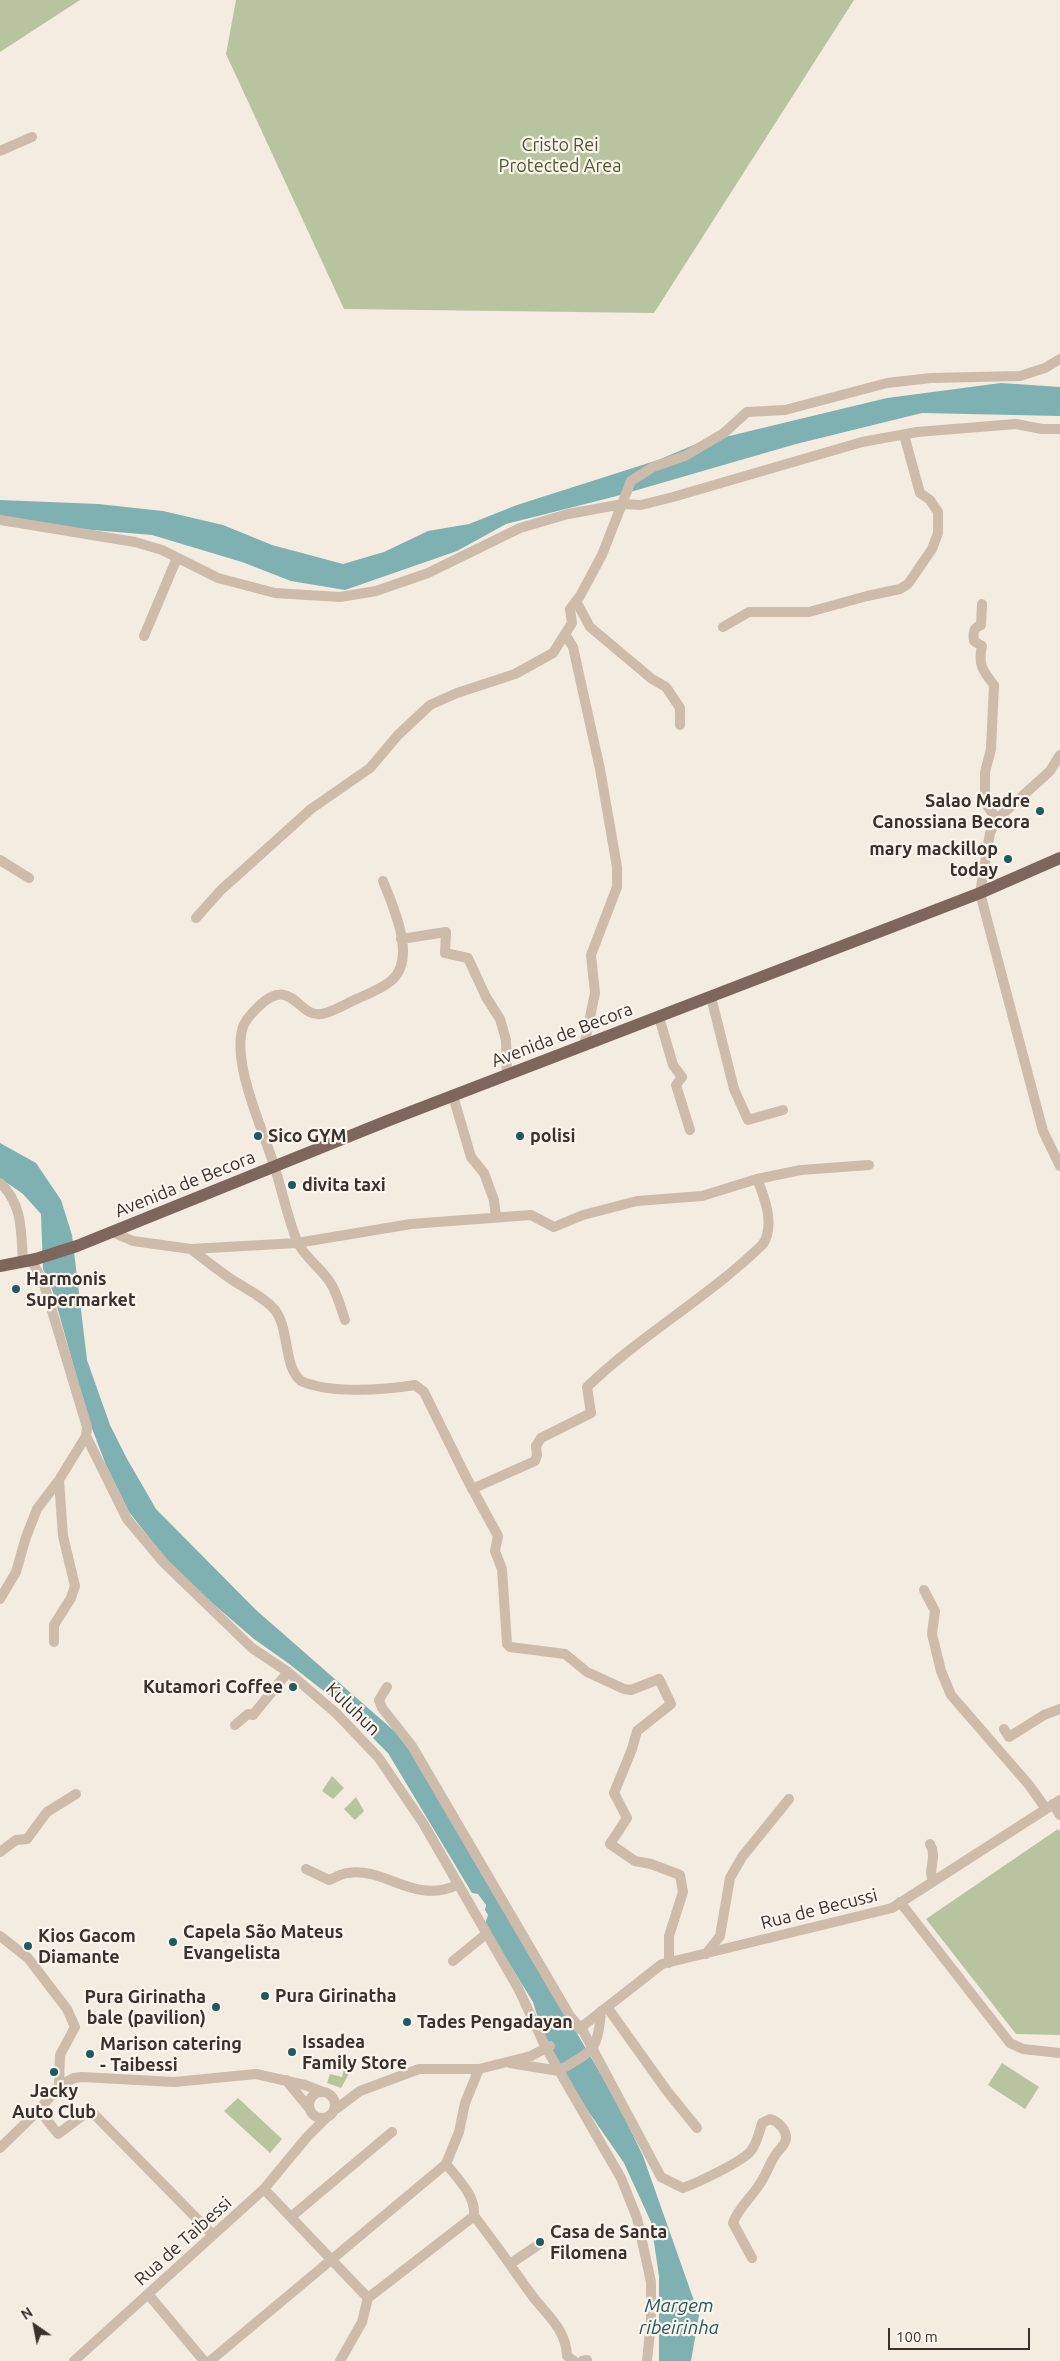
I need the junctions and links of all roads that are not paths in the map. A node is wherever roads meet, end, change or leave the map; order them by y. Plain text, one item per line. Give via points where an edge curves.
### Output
1 (32, 137) dead end
2 (0, 151) edge
3 (1060, 359) edge
4 (1060, 428) edge
5 (904, 435) junction
6 (623, 504) junction
7 (0, 520) edge
8 (177, 558) junction
9 (576, 601) junction
10 (982, 604) dead end
11 (723, 627) dead end
12 (565, 634) junction
13 (144, 636) dead end
14 (680, 725) dead end
15 (1060, 755) edge
16 (997, 819) junction
17 (1060, 858) edge
18 (0, 860) edge
19 (29, 878) dead end
20 (383, 881) dead end
21 (980, 893) junction
22 (196, 918) dead end
23 (401, 938) junction
24 (710, 997) junction
25 (658, 1017) junction
26 (584, 1046) junction
27 (507, 1075) junction
28 (453, 1096) junction
29 (784, 1110) dead end
30 (690, 1130) dead end
31 (869, 1165) dead end
32 (1060, 1166) edge
33 (275, 1167) junction
34 (757, 1179) junction
35 (0, 1183) edge
36 (496, 1217) junction
37 (112, 1232) junction
38 (297, 1243) junction
39 (191, 1249) junction
40 (30, 1260) junction
41 (0, 1266) edge
42 (345, 1320) dead end
43 (86, 1436) junction
44 (59, 1480) junction
45 (472, 1489) junction
46 (924, 1590) dead end
47 (0, 1598) edge
48 (54, 1642) dead end
49 (288, 1672) junction
50 (387, 1687) dead end
51 (1060, 1709) edge
52 (235, 1725) dead end
53 (1004, 1729) dead end
54 (76, 1794) dead end
55 (789, 1799) dead end
56 (1053, 1804) edge
57 (1060, 1815) edge
58 (930, 1844) dead end
59 (0, 1852) edge
60 (306, 1869) dead end
61 (933, 1881) junction
62 (457, 1885) junction
63 (900, 1902) junction
64 (486, 1934) junction
65 (0, 1936) edge
66 (706, 1954) junction
67 (453, 1961) dead end
68 (669, 1963) junction
69 (604, 2009) junction
70 (580, 2028) junction
71 (548, 2047) junction
72 (591, 2050) junction
73 (1060, 2053) edge
74 (507, 2062) junction
75 (479, 2069) junction
76 (560, 2071) junction
77 (286, 2080) junction
78 (60, 2086) junction
79 (360, 2091) junction
80 (327, 2094) junction
81 (336, 2109) junction
82 (39, 2110) junction
83 (310, 2110) junction
84 (326, 2118) junction
85 (697, 2128) dead end
86 (392, 2132) dead end
87 (307, 2138) junction
88 (0, 2148) edge
89 (446, 2164) junction
90 (264, 2189) junction
91 (292, 2216) junction
92 (474, 2216) junction
93 (213, 2236) junction
94 (540, 2243) dead end
95 (752, 2258) dead end
96 (331, 2260) junction
97 (510, 2264) junction
98 (148, 2294) junction
99 (368, 2298) junction
100 (587, 2360) edge
101 (74, 2361) edge
102 (204, 2361) edge
103 (210, 2361) edge
104 (340, 2361) edge
105 (574, 2361) edge
106 (582, 2361) edge
107 (647, 2361) edge

1 - 2 street
3 - 6 street via 1020,376 931,378 887,383 785,410 747,412 724,433 685,456 653,467 631,481
4 - 5 street via 1042,429 1016,424
5 - 6 street via 862,442 641,505
5 - 11 street via 920,493 938,512 938,533 932,549 908,584 900,590 809,612 749,612
6 - 8 street via 568,514 520,528 428,573 376,591 340,597 275,593 218,578
6 - 9 street via 602,555
7 - 8 street via 135,542
8 - 13 street
9 - 12 street via 570,609 572,623
9 - 14 street via 590,627 652,679 666,686 680,708
10 - 16 street via 981,625 973,631 974,640 982,646 979,660 994,684 985,803
12 - 22 street via 553,653 515,674 430,705 370,768 311,809 221,890
12 - 26 street via 573,647 600,769 617,867 617,887 592,955 595,993
15 - 16 street via 1050,771
16 - 21 street via 990,833
17 - 21 main road, Avenida de Becora
18 - 19 street
20 - 23 street
21 - 24 main road, Avenida de Becora
21 - 32 street via 1043,1130
23 - 27 street via 446,932 445,953 468,958 500,1019 506,1040
23 - 33 street via 404,961 394,979 374,992 321,1014 309,1012 284,994 267,999 248,1017 243,1027 241,1046 247,1089
24 - 25 main road, Avenida de Becora
24 - 29 street via 734,1089 748,1120
25 - 26 main road, Avenida de Becora
25 - 30 street via 673,1065 682,1076 676,1084
26 - 27 main road, Avenida de Becora
27 - 28 main road, Avenida de Becora
28 - 33 main road, Avenida de Becora
28 - 36 street via 471,1157 484,1173 494,1200
31 - 34 street via 801,1170
33 - 37 main road, Avenida de Becora
33 - 38 street
34 - 36 street via 702,1196 637,1201 583,1215 554,1227 530,1215
34 - 45 street via 770,1226 763,1244 722,1281 611,1363 587,1387 591,1413 541,1438 536,1446 535,1461
35 - 40 street via 17,1205
36 - 38 street via 411,1224
37 - 39 street via 133,1241
37 - 40 main road, Avenida de Becora
38 - 39 street
38 - 42 street via 331,1283
39 - 45 street via 274,1310 284,1332 293,1370 301,1382 370,1390 415,1385 422,1388
40 - 41 main road
40 - 43 street, Kuluhun via 43,1281 87,1427
43 - 44 street
43 - 49 street, Kuluhun via 128,1519 164,1563 252,1648
44 - 47 street via 38,1509 16,1572
44 - 48 street via 64,1536 75,1586 54,1625
45 - 68 street via 498,1536 494,1551 502,1569 507,1644 516,1649 565,1654 588,1672 624,1689 631,1690 659,1679 671,1704 637,1731 614,1793 627,1818 610,1844 635,1861 680,1875 683,1892 669,1936
46 - 56 street via 935,1611 932,1634 951,1695 1029,1785
49 - 52 street via 253,1715 248,1714
49 - 62 street, Kuluhun via 337,1714 378,1756 423,1822
50 - 70 street via 379,1700 382,1708 412,1746
51 - 53 street via 1009,1736
54 - 59 street via 47,1812 27,1839 16,1840
55 - 66 street via 742,1856 730,1878 720,1936
56 - 57 street
56 - 61 street, Rua de Becussi
58 - 61 street via 934,1852 930,1875
60 - 62 street via 330,1880 347,1873 369,1874 416,1890 446,1890
61 - 63 street, Rua de Becussi
62 - 64 street, Kuluhun
63 - 66 street, Rua de Becussi via 892,1908
63 - 73 street via 1010,2043 1023,2049
64 - 67 street
64 - 71 street, Kuluhun
65 - 78 street via 28,1958 67,2009 75,2027 60,2055
66 - 68 street, Rua de Becussi
68 - 69 street, Rua de Becussi via 662,1964
69 - 70 street, Rua de Becussi
69 - 72 street via 600,2032
69 - 85 street
70 - 72 street
71 - 74 street via 531,2056
71 - 76 street, Kuluhun
72 - 76 street
72 - 95 street via 661,2177 683,2188 749,2153 758,2140 762,2123 776,2120 784,2130 784,2145 733,2223
74 - 75 street
74 - 76 street
75 - 79 street via 418,2069
75 - 89 street via 464,2103 459,2132
76 - 107 street, Kuluhun via 621,2178 637,2218 651,2282
77 - 78 street via 256,2074 174,2082 82,2077
77 - 80 street
77 - 83 street
78 - 82 street
79 - 80 street
79 - 81 street
80 - 81 street via 336,2104
80 - 83 street via 314,2095 309,2103
81 - 84 street
82 - 88 street
82 - 93 street via 58,2134 90,2110
83 - 84 street via 317,2118
83 - 87 street
84 - 87 street, Rua de Taibessi
86 - 91 street
87 - 90 street, Rua de Taibessi
89 - 92 street via 471,2198
89 - 96 street
90 - 91 street
90 - 93 street, Rua de Taibessi
91 - 96 street
92 - 97 street
92 - 99 street
93 - 98 street, Rua de Taibessi
94 - 97 street
96 - 99 street
96 - 103 street
97 - 105 street via 532,2297 554,2321 566,2346 566,2356
98 - 101 street, Rua de Taibessi
98 - 102 street
99 - 104 street via 362,2322
100 - 106 street

